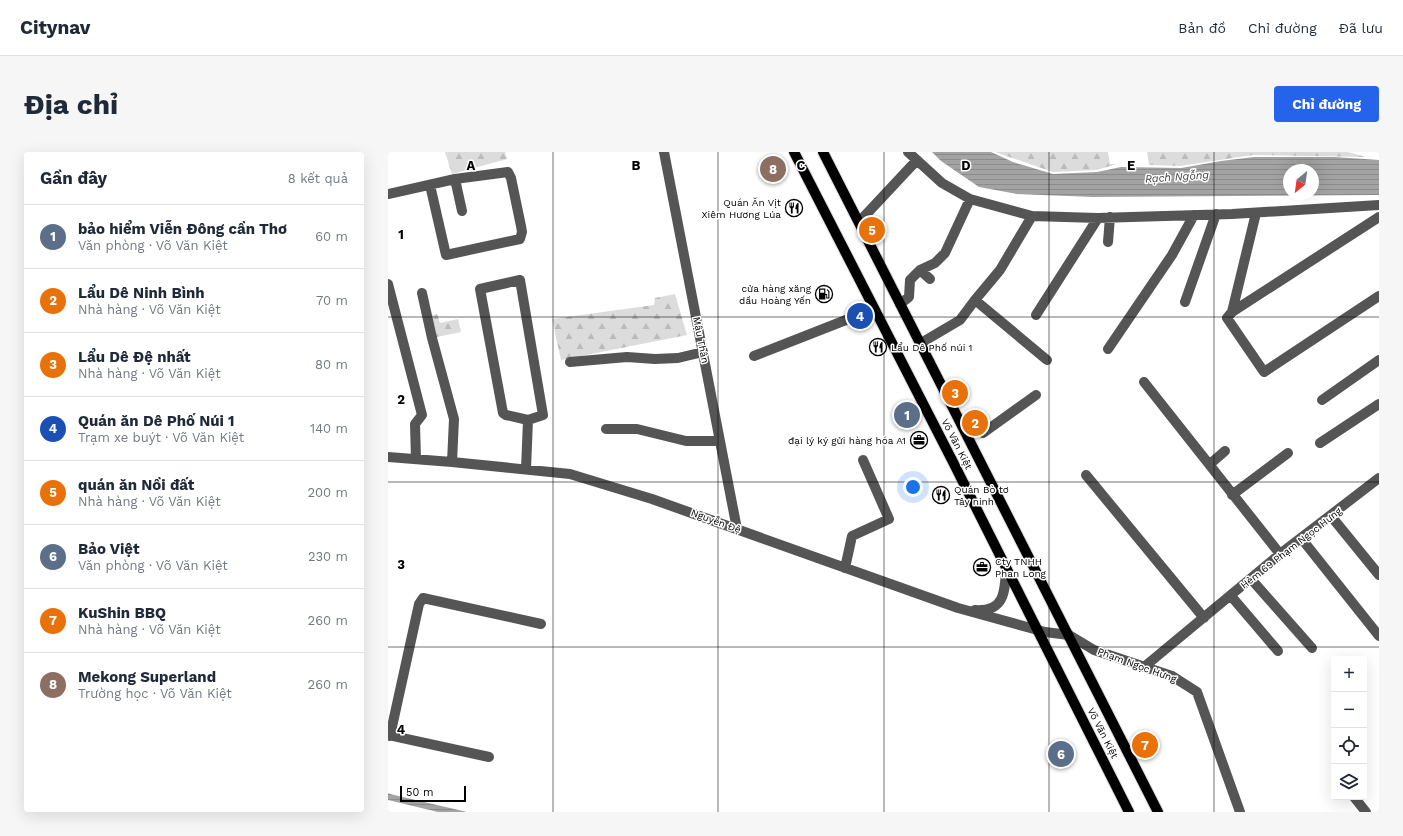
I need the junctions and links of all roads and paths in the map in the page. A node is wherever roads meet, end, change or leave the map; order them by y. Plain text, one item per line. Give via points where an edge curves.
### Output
1 (664, 152) edge
2 (794, 152) edge
3 (823, 152) edge
4 (908, 152) edge
5 (917, 160) junction
6 (455, 179) junction
7 (430, 185) junction
8 (388, 194) edge
9 (970, 199) junction
10 (1379, 205) edge
11 (462, 211) dead end
12 (1256, 212) junction
13 (1216, 214) junction
14 (1194, 215) junction
15 (1032, 216) junction
16 (1110, 217) junction
17 (1379, 217) edge
18 (1098, 218) junction
19 (859, 222) junction
20 (1108, 242) dead end
21 (920, 270) junction
22 (930, 279) dead end
23 (388, 284) edge
24 (422, 293) dead end
25 (1379, 296) edge
26 (975, 300) junction
27 (1185, 302) dead end
28 (900, 304) junction
29 (874, 309) junction
30 (1232, 312) junction
31 (1036, 315) dead end
32 (921, 343) junction
33 (1108, 349) dead end
34 (703, 352) junction
35 (754, 356) dead end
36 (1048, 360) dead end
37 (1379, 360) edge
38 (570, 362) dead end
39 (1144, 382) dead end
40 (1036, 395) dead end
41 (1322, 400) dead end
42 (1379, 404) edge
43 (528, 420) junction
44 (606, 429) dead end
45 (983, 433) dead end
46 (720, 441) junction
47 (1320, 443) dead end
48 (1226, 451) dead end
49 (1288, 453) dead end
50 (388, 458) edge
51 (416, 459) junction
52 (863, 460) dead end
53 (452, 462) junction
54 (1210, 464) junction
55 (526, 469) junction
56 (1086, 475) dead end
57 (1379, 478) edge
58 (1232, 495) junction
59 (1331, 516) junction
60 (737, 529) junction
61 (1301, 538) junction
62 (1280, 554) junction
63 (845, 568) junction
64 (1006, 569) junction
65 (1378, 572) edge
66 (1251, 579) junction
67 (1231, 596) junction
68 (958, 608) junction
69 (1204, 618) junction
70 (541, 624) dead end
71 (1035, 628) junction
72 (1069, 635) junction
73 (1379, 636) edge
74 (1312, 648) dead end
75 (1278, 651) dead end
76 (1144, 667) junction
77 (389, 736) edge
78 (489, 757) dead end
79 (1356, 800) edge
80 (1129, 812) edge
81 (1158, 812) edge
82 (1240, 812) edge
83 (1366, 812) edge

1 - 34 street, Mậu Thân
2 - 29 main road, Võ Văn Kiệt
3 - 19 main road, Võ Văn Kiệt
4 - 5 street
5 - 9 street via 942,183
5 - 19 street
6 - 7 street
6 - 7 street via 509,172 521,226 520,238 446,255
6 - 11 street
7 - 8 street
9 - 15 street
9 - 21 street via 945,253 935,263
10 - 12 street
12 - 13 street
12 - 30 street
13 - 14 street
13 - 27 street
14 - 16 street
14 - 33 street via 1172,255
15 - 18 street
15 - 26 street via 1000,270
16 - 18 street
16 - 20 street
17 - 30 street
18 - 31 street
19 - 28 main road, Võ Văn Kiệt
21 - 22 street
21 - 28 street via 909,283 909,297
23 - 51 street via 422,415 415,424
24 - 53 street via 454,419
25 - 30 street via 1264,372 1227,318
26 - 32 street via 960,320
26 - 36 street
28 - 32 main road, Võ Văn Kiệt
29 - 35 street
29 - 64 main road, Võ Văn Kiệt
32 - 72 main road, Võ Văn Kiệt
34 - 38 street via 678,358 627,357
34 - 46 street, Mậu Thân
37 - 41 street
39 - 54 street
40 - 45 street
42 - 47 street
43 - 43 street via 543,415 520,280 480,289 503,413
43 - 55 street
44 - 46 street via 637,429 686,441
46 - 60 street, Mậu Thân
48 - 54 street
49 - 58 street
50 - 51 street, Nguyễn Đệ
51 - 53 street, Nguyễn Đệ
52 - 63 street via 889,519 852,536
53 - 55 street, Nguyễn Đệ
54 - 58 street
55 - 60 street, Nguyễn Đệ via 570,474
56 - 69 street
57 - 59 street, Hẻm 69 Phạm Ngọc Hưng
58 - 62 street
59 - 61 street, Hẻm 69 Phạm Ngọc Hưng
59 - 65 street
60 - 63 street, Nguyễn Đệ
61 - 62 street, Hẻm 69 Phạm Ngọc Hưng
61 - 73 street
62 - 66 street, Hẻm 69 Phạm Ngọc Hưng
63 - 68 street, Nguyễn Đệ
64 - 68 street via 1006,588 1001,602 993,608 982,610
64 - 71 main road, Võ Văn Kiệt
66 - 67 street, Hẻm 69 Phạm Ngọc Hưng
66 - 74 street
67 - 69 street, Hẻm 69 Phạm Ngọc Hưng
67 - 75 street
68 - 71 street, Nguyễn Đệ
69 - 76 street, Hẻm 69 Phạm Ngọc Hưng
70 - 77 street via 423,598 419,604
71 - 72 street, Phạm Ngọc Hưng
71 - 80 main road, Võ Văn Kiệt
72 - 76 street, Phạm Ngọc Hưng via 1094,650
72 - 81 main road, Võ Văn Kiệt
76 - 82 street, Phạm Ngọc Hưng via 1172,676 1196,692
77 - 78 street
79 - 83 street

